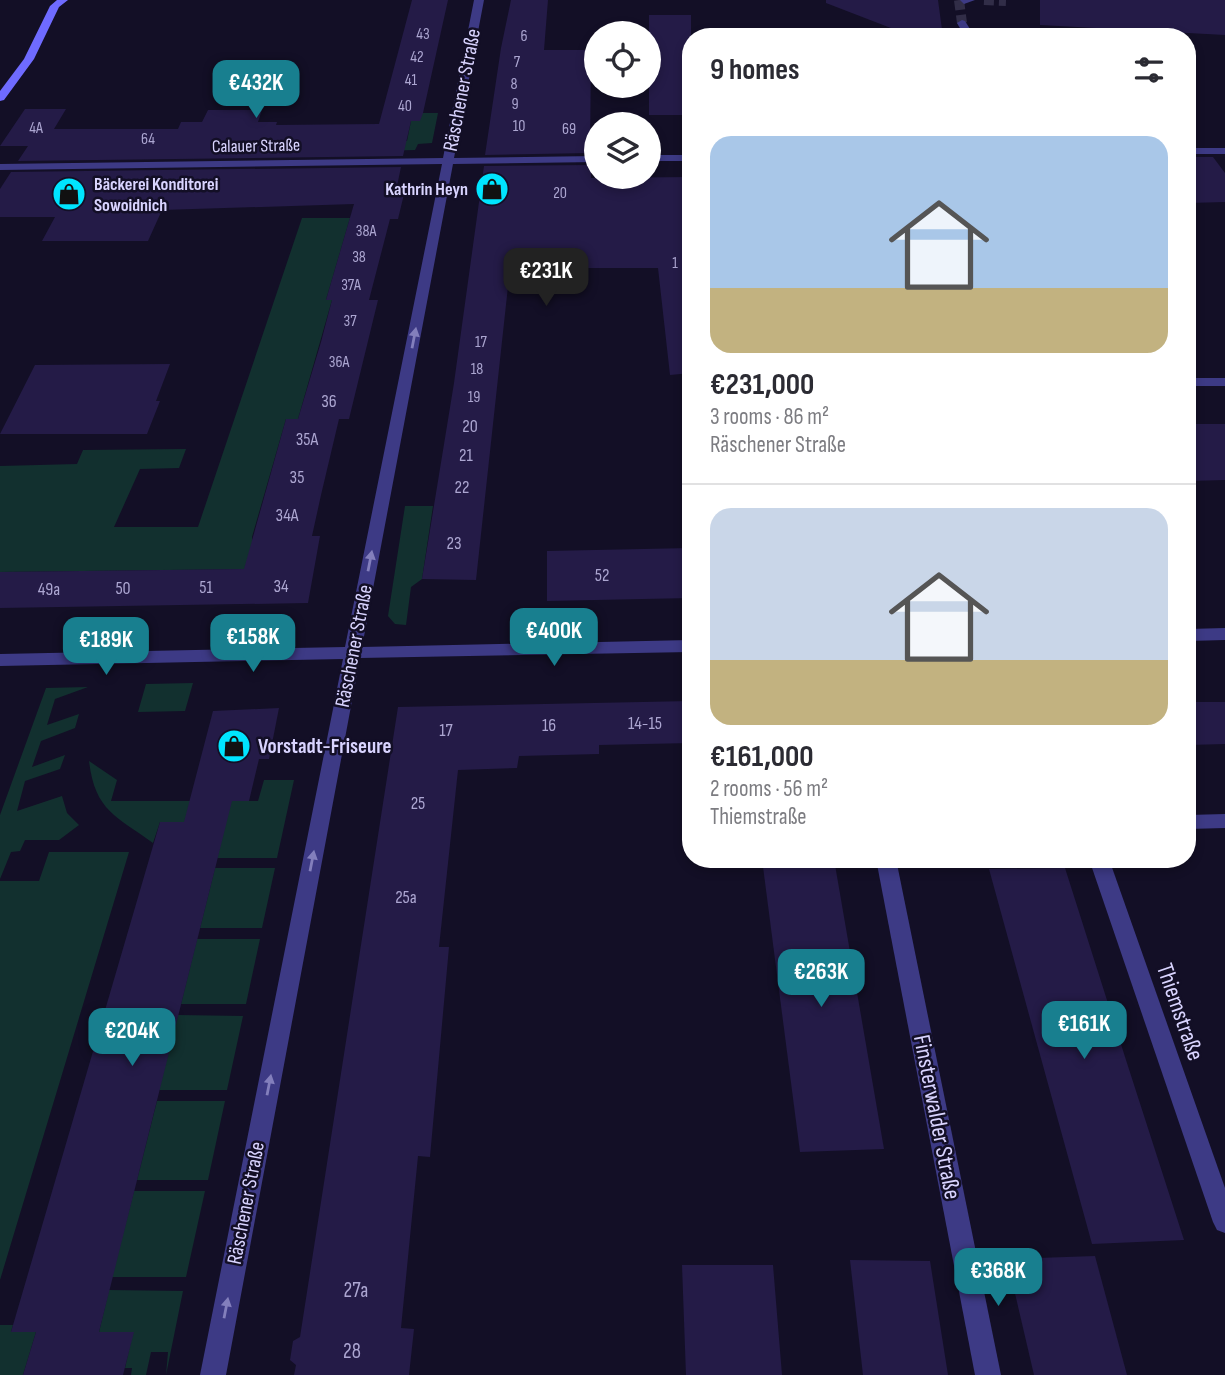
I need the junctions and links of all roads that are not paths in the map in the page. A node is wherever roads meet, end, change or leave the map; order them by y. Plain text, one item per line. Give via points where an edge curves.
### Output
1 (62, 0) edge
2 (479, 0) edge
3 (970, 0) edge
4 (964, 1) edge
5 (962, 23) tunnel mouth
6 (965, 28) edge
7 (0, 97) edge
8 (1196, 151) edge
9 (1225, 151) edge
10 (661, 158) edge
11 (682, 158) edge
12 (584, 159) edge
13 (449, 161) junction
14 (0, 167) edge
15 (1196, 382) edge
16 (1225, 382) edge
17 (1225, 634) edge
18 (1196, 635) edge
19 (682, 646) edge
20 (352, 652) junction
21 (0, 660) edge
22 (1225, 821) edge
23 (1196, 822) edge
24 (888, 868) edge
25 (1102, 868) edge
26 (1225, 1222) edge
27 (213, 1375) edge
28 (988, 1375) edge

1 - 7 street via 29,59
2 - 13 street, Räschener Straße
3 - 4 street
5 - 6 street
8 - 9 street
10 - 11 street
12 - 13 street, Calauer Straße
13 - 14 street, Calauer Straße
20 -> 13 street, Räschener Straße
15 - 16 street
17 - 18 street
19 - 20 street
20 - 21 street
27 -> 20 street, Räschener Straße
22 - 23 street
24 - 28 street, Finsterwalder Straße
25 - 26 street, Thiemstraße

